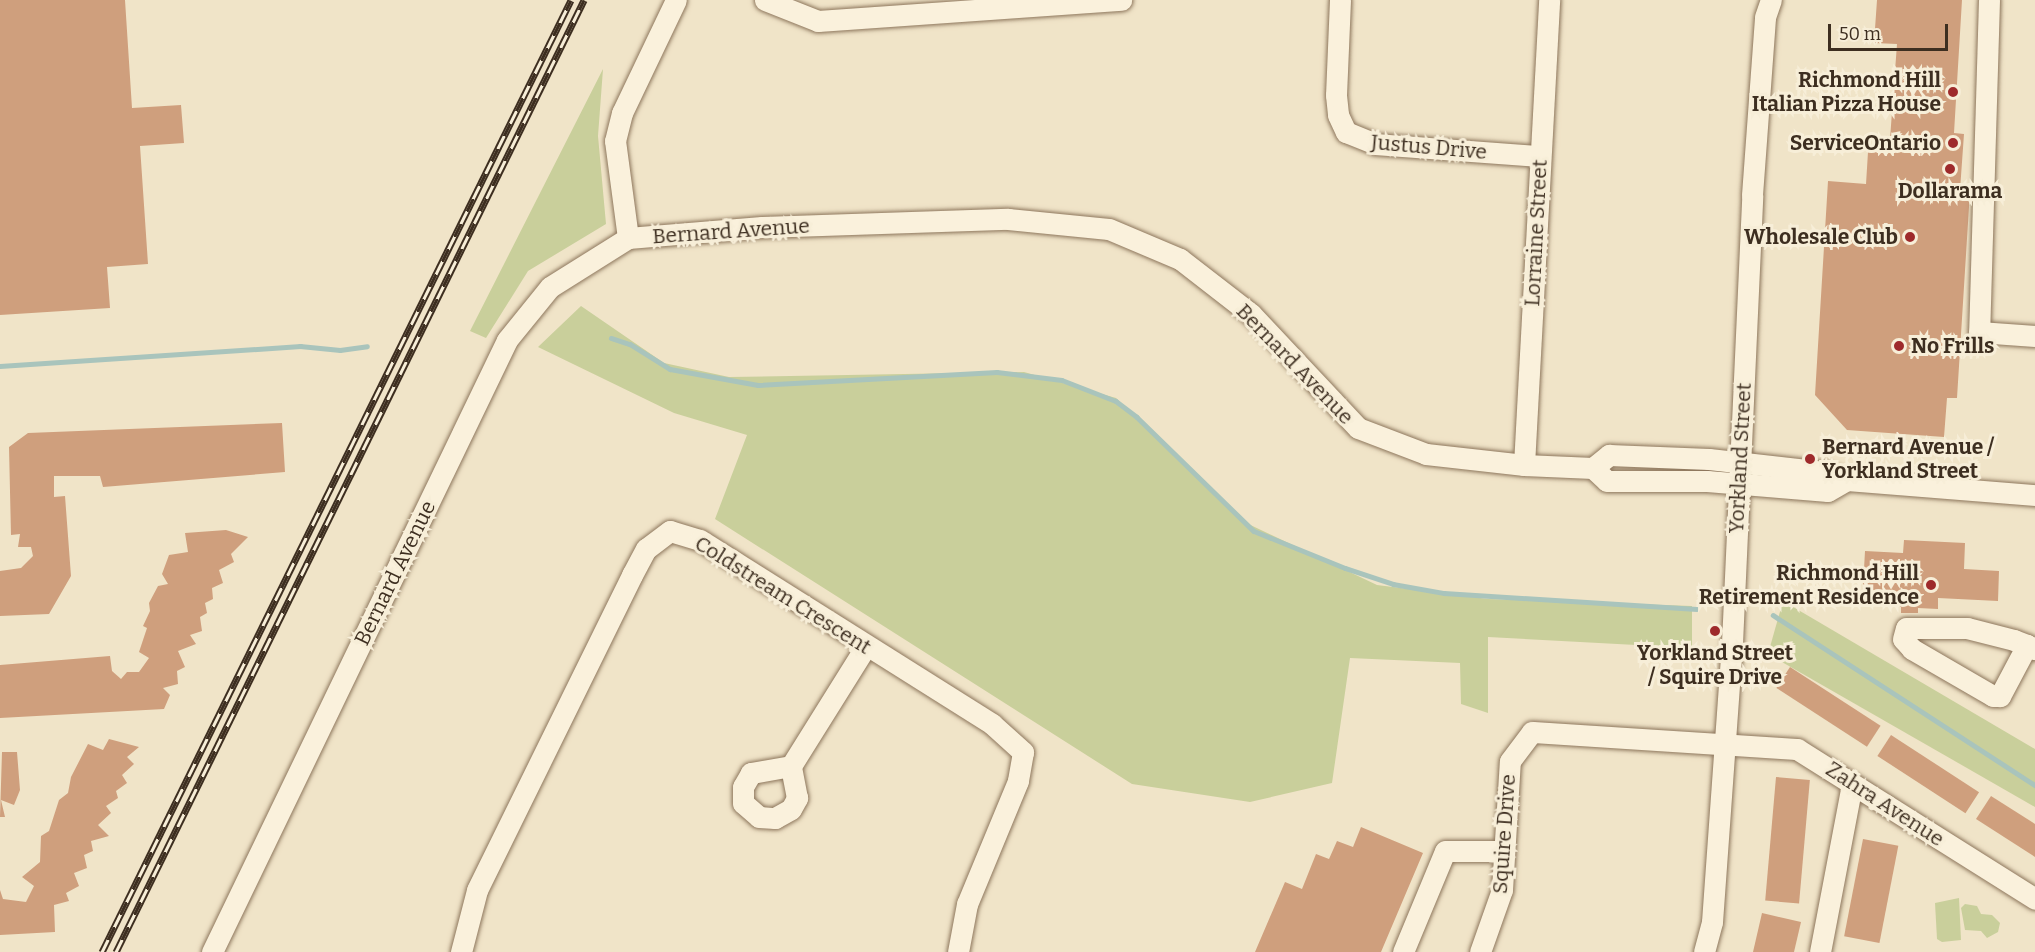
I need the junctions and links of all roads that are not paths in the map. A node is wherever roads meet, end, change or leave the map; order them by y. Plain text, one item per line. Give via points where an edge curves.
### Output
1 (676, 0) edge
2 (765, 0) edge
3 (1120, 0) edge
4 (1340, 0) edge
5 (1550, 0) edge
6 (1771, 0) edge
7 (1989, 0) edge
8 (1540, 156) junction
9 (628, 238) junction
10 (2035, 336) edge
11 (1524, 465) junction
12 (1739, 475) junction
13 (2035, 495) edge
14 (866, 646) junction
15 (2031, 647) edge
16 (1724, 743) junction
17 (791, 766) dead end
18 (1852, 784) junction
19 (1504, 851) junction
20 (2035, 899) edge
21 (212, 952) edge
22 (462, 952) edge
23 (958, 952) edge
24 (1403, 952) edge
25 (1480, 952) edge
26 (1704, 952) edge
27 (1820, 952) edge

1 - 9 street via 622,113 615,141
2 - 3 street via 818,21
4 - 8 street, Justus Drive via 1336,94 1338,115 1346,132 1375,144
5 - 8 street, Lorraine Street
6 - 12 street, Yorkland Street via 1765,17 1752,195
7 - 10 street via 1979,332
8 - 11 street, Lorraine Street
9 - 11 street, Bernard Avenue via 762,227 1008,219 1109,229 1180,259 1251,314 1358,429 1426,454
9 - 21 street, Bernard Avenue via 550,287 507,340
11 - 12 street, Bernard Avenue via 1593,468 1609,454 1709,459
12 - 13 street, Bernard Avenue via 1824,472 1847,480
12 - 16 street, Yorkland Street
14 - 17 street
14 - 22 street, Coldstream Crescent via 700,540 670,531 662,533 646,549 632,575 477,890
14 - 23 street, Coldstream Crescent via 999,729 1023,752 1018,781 967,904
15 - 15 street via 1967,628 1906,628 1903,639 1912,650 1993,696 2001,696
16 - 18 street, Zahra Avenue via 1797,749
16 - 19 street, Squire Drive via 1532,732 1509,761
16 - 26 street, Yorkland Street via 1712,922
18 - 20 street, Zahra Avenue
18 - 27 street
19 - 24 street via 1444,850
19 - 25 street, Squire Drive via 1502,890

